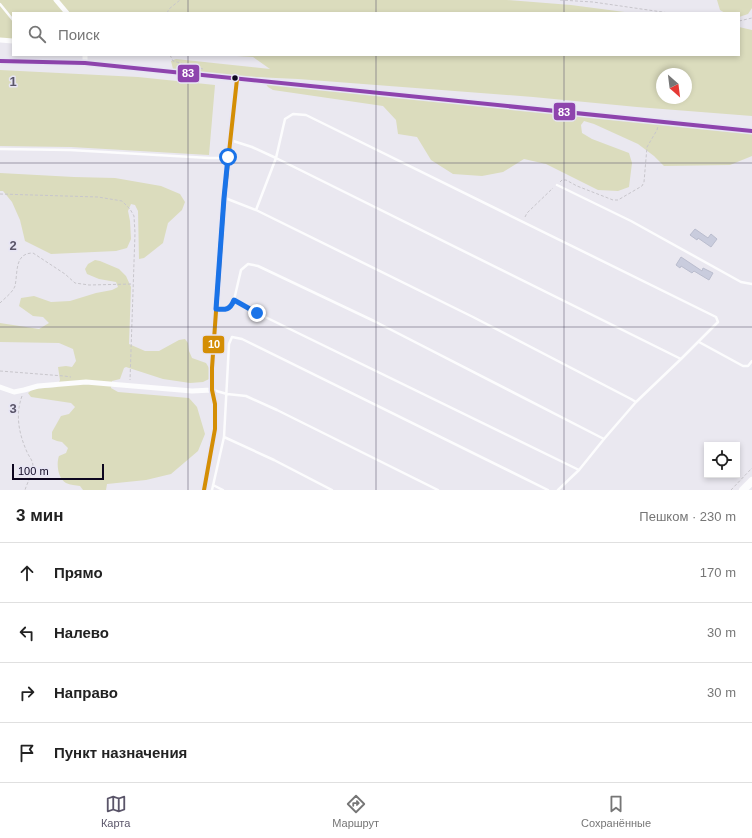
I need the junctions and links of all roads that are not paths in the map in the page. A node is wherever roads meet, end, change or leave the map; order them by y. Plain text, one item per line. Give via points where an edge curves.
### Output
1 (56, 0) edge
2 (0, 4) edge
3 (66, 12) edge
4 (12, 19) edge
5 (0, 40) edge
6 (12, 41) edge
7 (85, 56) edge
8 (0, 61) edge
9 (85, 63) junction
10 (237, 79) junction
11 (752, 131) edge
12 (230, 140) junction
13 (0, 149) edge
14 (228, 157) junction
15 (276, 158) junction
16 (557, 185) road end
17 (224, 198) junction
18 (256, 210) junction
19 (752, 284) edge
20 (234, 300) junction
21 (216, 309) junction
22 (699, 342) junction
23 (681, 359) junction
24 (752, 361) edge
25 (0, 387) edge
26 (212, 390) junction
27 (227, 394) junction
28 (636, 402) junction
29 (224, 437) junction
30 (604, 439) junction
31 (579, 470) junction
32 (752, 481) edge
33 (213, 485) junction
34 (204, 490) edge
35 (212, 490) edge
36 (223, 490) edge
37 (332, 490) edge
38 (438, 490) edge
39 (548, 490) edge
40 (558, 490) edge
41 (743, 490) edge

1 - 3 street
2 - 4 lane
5 - 6 street
7 - 9 street
8 - 9 street
9 - 10 street
10 - 11 street
10 - 12 street
12 - 14 street
12 - 15 lane via 252,146
13 - 14 lane
14 - 17 street
15 - 18 lane
15 - 22 lane via 285,120 293,114 306,115 716,317 718,322
15 - 23 lane
16 - 19 lane via 741,282
17 - 18 lane
17 - 21 street
18 - 28 lane via 473,317
20 - 21 lane via 232,306 226,310
20 - 30 lane via 241,270 248,264 258,266 374,321
20 - 31 lane
21 - 26 street
22 - 23 lane
22 - 24 lane via 743,366 748,366
23 - 28 lane
25 - 26 street via 14,392 38,386 86,382 192,391
26 - 27 lane
26 - 34 street via 215,429
27 - 29 lane
27 - 38 lane via 246,396 277,410
27 - 39 lane via 228,344 232,337 242,339
28 - 30 lane
29 - 33 lane
29 - 37 lane
30 - 31 lane
31 - 40 lane
32 - 41 main road
33 - 35 lane
33 - 36 lane

